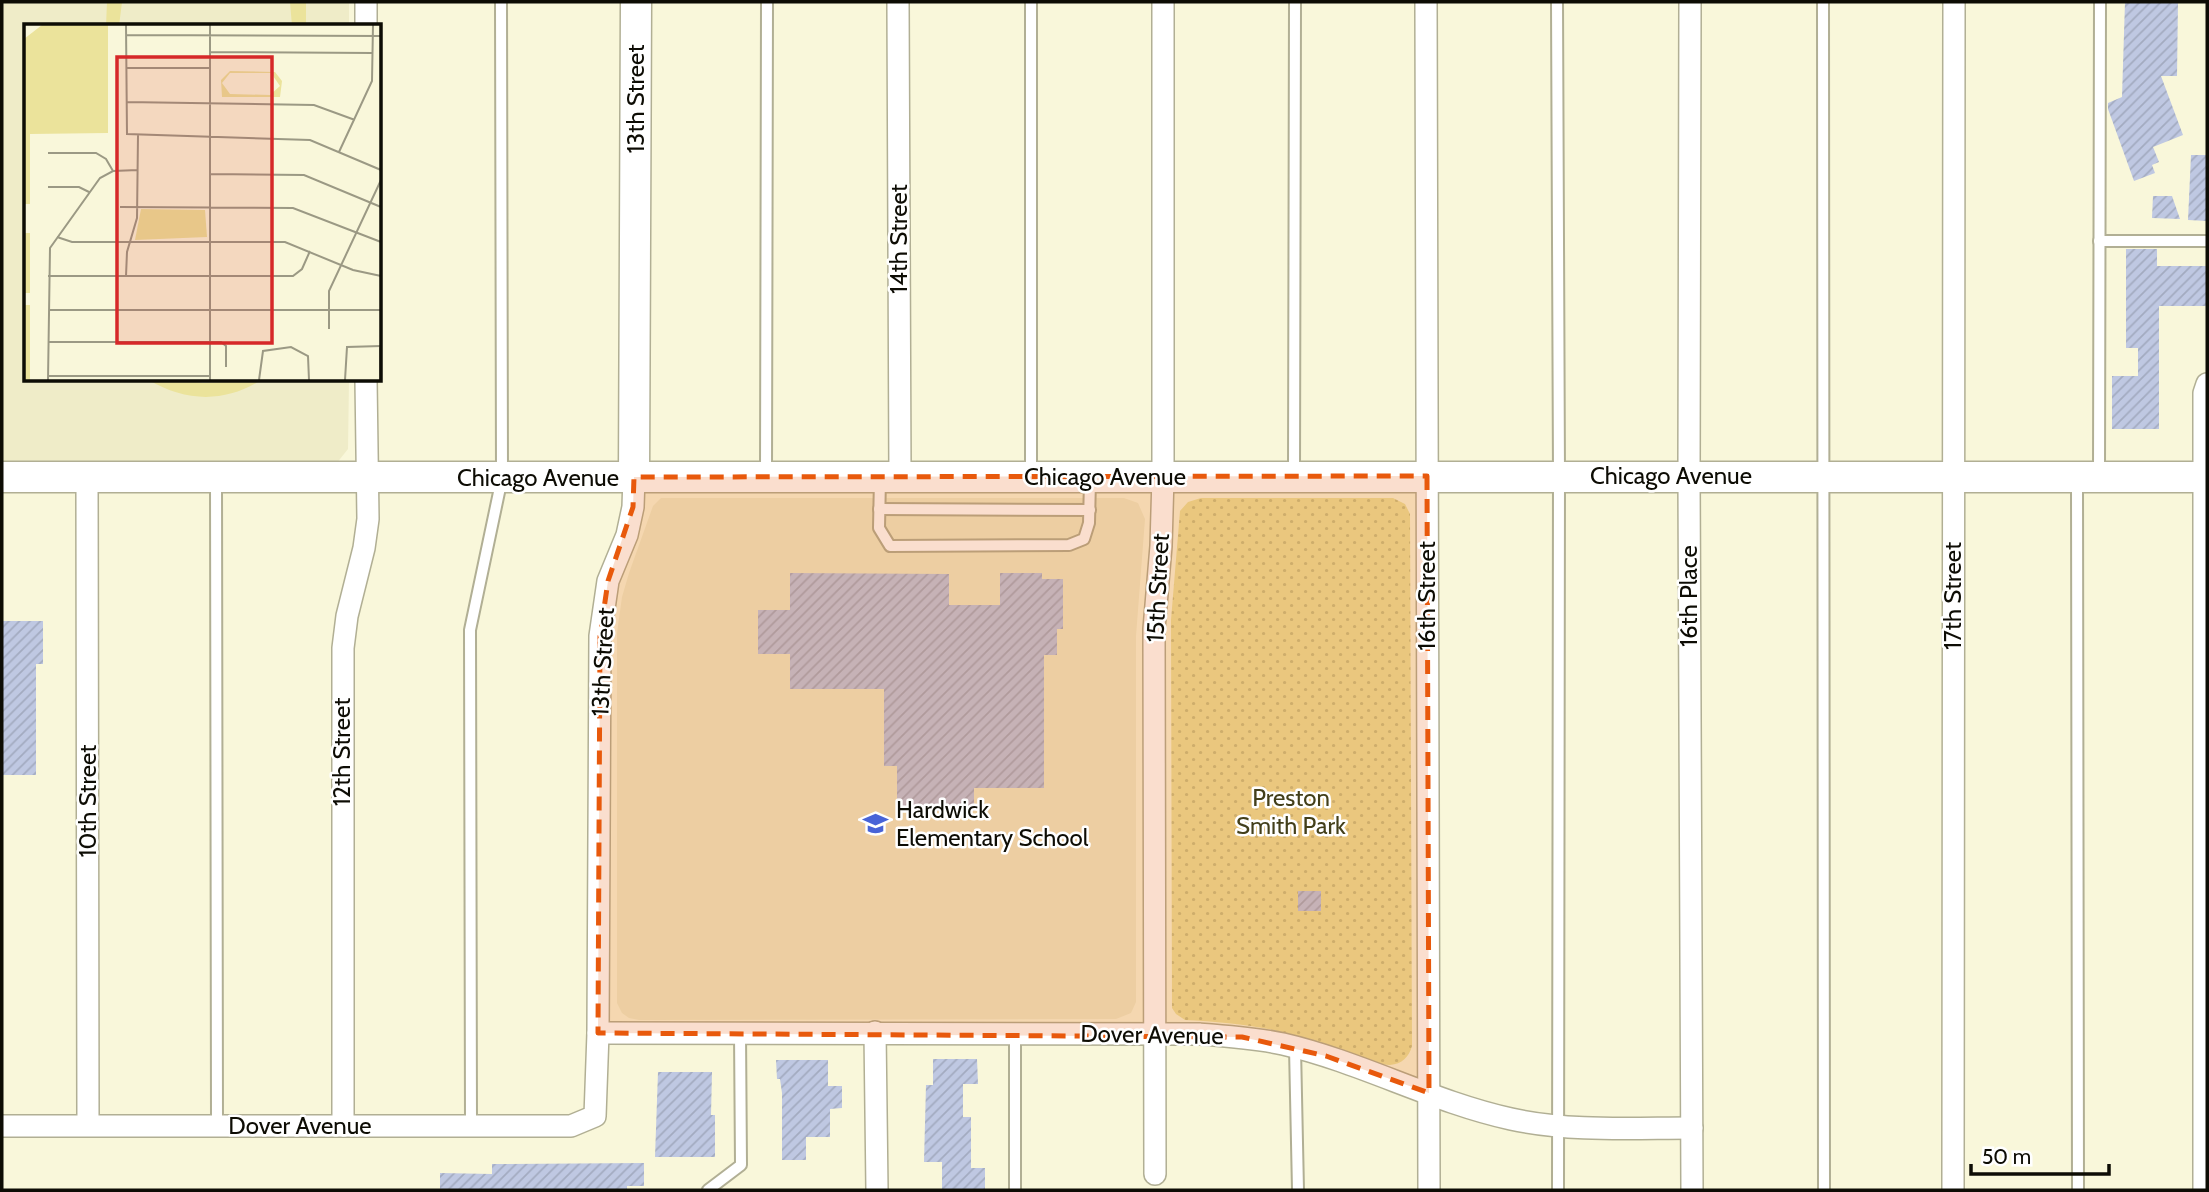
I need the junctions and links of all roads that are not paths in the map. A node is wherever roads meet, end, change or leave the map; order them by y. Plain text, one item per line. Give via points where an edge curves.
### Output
1 (366, 2) edge
2 (501, 2) edge
3 (636, 2) edge
4 (767, 2) edge
5 (898, 2) edge
6 (1031, 2) edge
7 (1163, 2) edge
8 (1295, 2) edge
9 (1426, 2) edge
10 (1557, 2) edge
11 (1690, 2) edge
12 (1823, 2) edge
13 (1954, 2) edge
14 (2100, 2) edge
15 (366, 24) edge
16 (2099, 241) junction
17 (2207, 241) edge
18 (366, 382) edge
19 (2207, 384) edge
20 (1559, 476) junction
21 (1689, 476) junction
22 (1824, 476) junction
23 (1953, 476) junction
24 (2088, 476) junction
25 (2, 477) edge
26 (87, 477) junction
27 (216, 477) junction
28 (766, 477) junction
29 (890, 477) junction
30 (1031, 477) junction
31 (1090, 477) junction
32 (1163, 477) junction
33 (1294, 477) junction
34 (1427, 477) junction
35 (2206, 477) edge
36 (368, 478) junction
37 (502, 478) junction
38 (634, 478) junction
39 (879, 509) junction
40 (1090, 510) junction
41 (875, 1032) junction
42 (598, 1033) junction
43 (740, 1033) junction
44 (1014, 1033) junction
45 (1153, 1035) junction
46 (1295, 1048) junction
47 (1429, 1093) junction
48 (595, 1116) joint
49 (88, 1125) junction
50 (2, 1126) edge
51 (217, 1126) junction
52 (343, 1126) junction
53 (471, 1126) junction
54 (1558, 1126) junction
55 (1692, 1128) junction
56 (1155, 1174) dead end
57 (708, 1190) edge
58 (877, 1190) edge
59 (1015, 1190) edge
60 (1298, 1190) edge
61 (1429, 1190) edge
62 (1558, 1190) edge
63 (1692, 1190) edge
64 (1824, 1190) edge
65 (1953, 1190) edge
66 (2078, 1190) edge
67 (2204, 1190) edge

1 - 15 street
2 - 37 lane
3 - 38 street, 13th Street
4 - 28 lane
5 - 29 street, 14th Street
6 - 30 lane
7 - 32 street, 15th Street
8 - 33 lane
9 - 34 street, 16th Street
10 - 20 lane
11 - 21 street, 16th Place
12 - 22 lane
13 - 23 street, 17th Street
14 - 16 lane
16 - 17 lane
16 - 24 lane
18 - 36 street, 12th Street
19 - 35 street
20 - 21 street, Chicago Avenue
20 - 34 street, Chicago Avenue
20 - 54 lane
21 - 22 street, Chicago Avenue
21 - 55 street, 16th Place
22 - 23 street, Chicago Avenue
22 - 64 lane
23 - 24 street, Chicago Avenue
23 - 65 street, 17th Street
24 - 35 street, Chicago Avenue
24 - 66 lane
25 - 26 street, Chicago Avenue
26 - 27 street, Chicago Avenue
26 - 49 street, 10th Street
27 - 36 street, Chicago Avenue
27 - 51 lane
28 - 29 street, Chicago Avenue
28 - 38 street, Chicago Avenue
29 - 30 street, Chicago Avenue
29 - 39 lane
30 - 31 street, Chicago Avenue
31 - 32 street, Chicago Avenue
31 - 40 lane
32 - 33 street, Chicago Avenue
32 - 45 street, 15th Street via 1154,629
33 - 34 street, Chicago Avenue
34 - 47 street, 16th Street
35 - 67 street
36 - 37 street, Chicago Avenue
36 - 52 street, 12th Street via 364,548 343,648
37 - 38 street, Chicago Avenue
37 - 53 lane via 470,630
38 - 42 street, 13th Street via 633,508 608,581 600,636
39 - 40 lane
39 - 40 lane via 879,528 890,546 1069,545 1084,540
41 - 43 street, Dover Avenue
41 - 44 street, Dover Avenue
41 - 58 street
42 - 43 street, Dover Avenue
42 - 48 street, 13th Street
43 - 57 lane via 741,1165
44 - 45 street, Dover Avenue
44 - 59 lane
45 - 46 street, Dover Avenue via 1242,1037
45 - 56 street, 15th Street
46 - 47 street, Dover Avenue
46 - 60 lane
47 - 54 street, Dover Avenue via 1508,1119
47 - 61 street, 16th Street
48 - 53 street, Dover Avenue via 571,1126
49 - 50 street, Dover Avenue
49 - 51 street, Dover Avenue
51 - 52 street, Dover Avenue
52 - 53 street, Dover Avenue
54 - 55 street, Dover Avenue
54 - 62 lane
55 - 63 street, 16th Place

